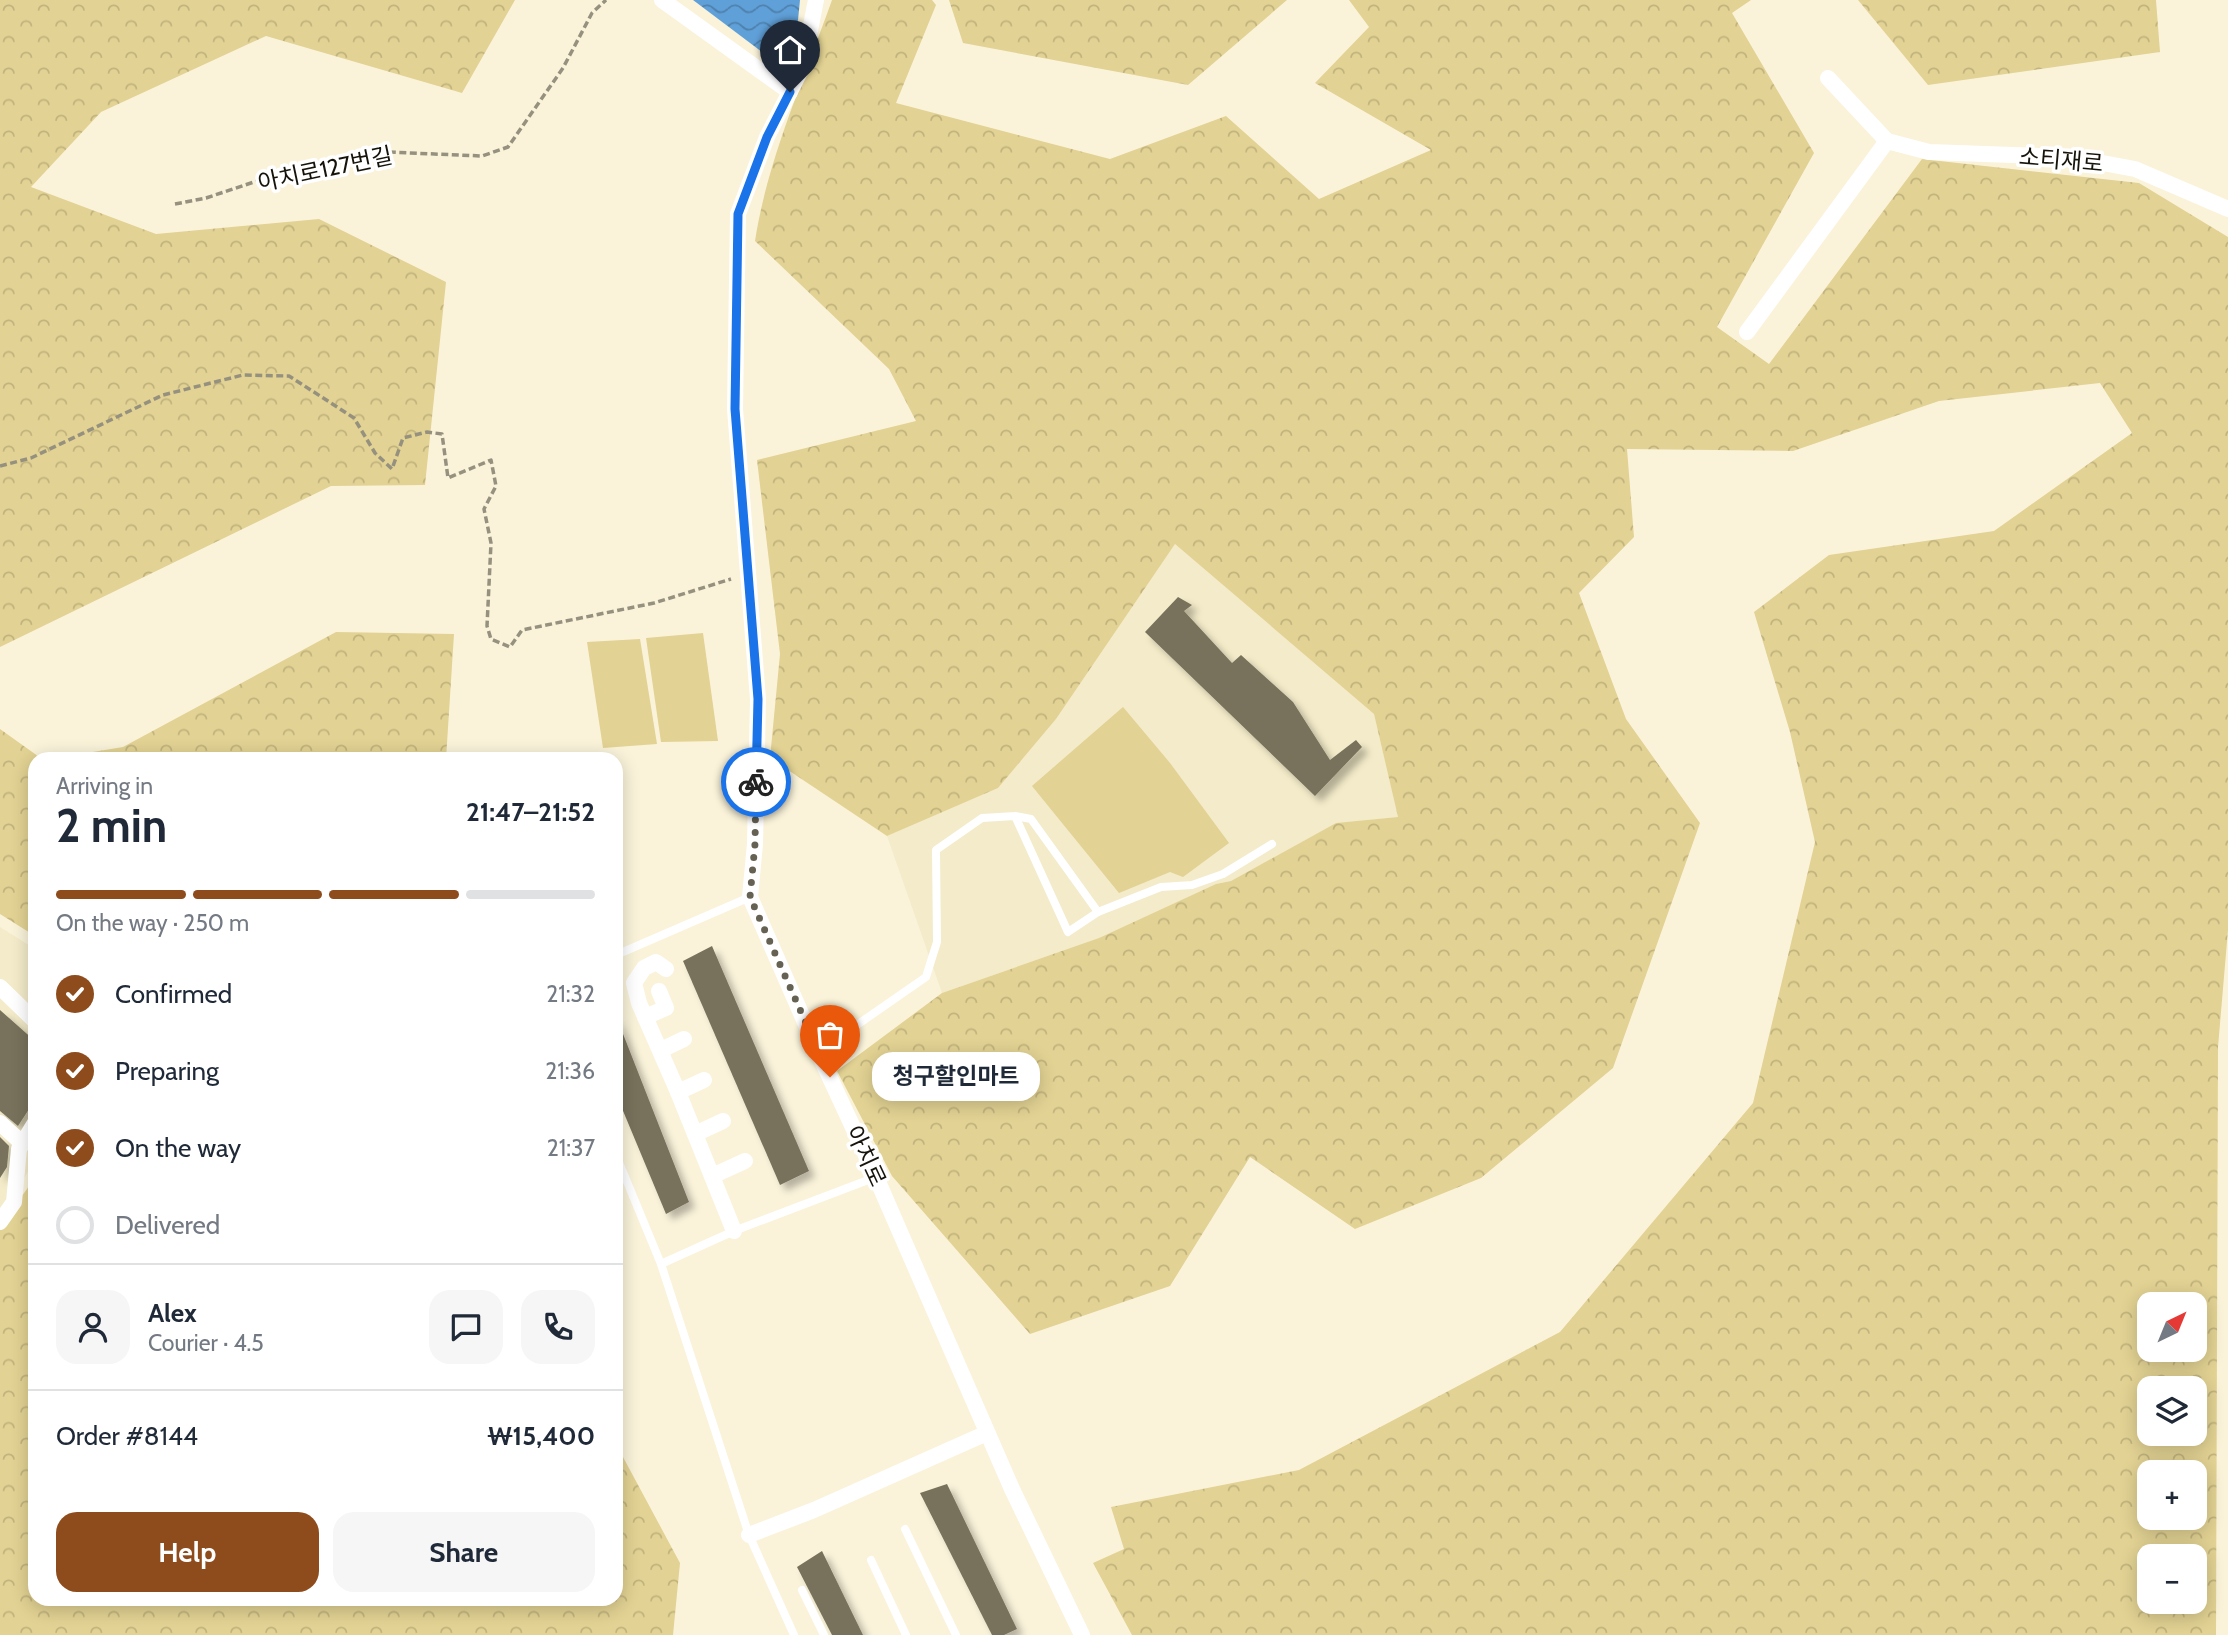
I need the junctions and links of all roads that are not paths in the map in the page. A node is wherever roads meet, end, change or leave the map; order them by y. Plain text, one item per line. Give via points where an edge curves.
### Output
1 (662, 0) edge
2 (816, 0) edge
3 (1828, 78) dead end
4 (790, 92) junction
5 (1887, 141) junction
6 (2228, 209) edge
7 (1747, 332) dead end
8 (1015, 816) junction
9 (1272, 844) dead end
10 (750, 897) junction
11 (1098, 912) junction
12 (623, 952) edge
13 (666, 969) dead end
14 (0, 987) edge
15 (659, 991) dead end
16 (28, 1014) edge
17 (645, 1017) junction
18 (684, 1039) dead end
19 (661, 1050) junction
20 (818, 1052) junction
21 (704, 1080) dead end
22 (678, 1092) junction
23 (723, 1121) dead end
24 (0, 1123) edge
25 (28, 1134) edge
26 (695, 1134) junction
27 (22, 1143) junction
28 (745, 1161) dead end
29 (623, 1172) edge
30 (712, 1176) junction
31 (876, 1177) junction
32 (0, 1222) edge
33 (734, 1231) junction
34 (661, 1264) junction
35 (987, 1433) junction
36 (905, 1529) dead end
37 (749, 1535) junction
38 (871, 1560) dead end
39 (802, 1590) dead end
40 (794, 1635) edge
41 (824, 1635) edge
42 (906, 1635) edge
43 (957, 1635) edge
44 (1081, 1635) edge

1 - 4 street
2 - 4 street, 아치로 via 803,65
3 - 5 street
4 - 10 street, 아치로 via 767,137 738,214 735,409 758,699
5 - 6 street, 소티재로 via 1929,152 2070,158 2135,169
5 - 7 street
8 - 11 lane via 1031,819
8 - 11 lane via 1068,932
8 - 20 lane via 982,818 936,850 937,942 926,977
9 - 11 lane via 1223,874 1192,885 1161,887
10 - 12 lane
10 - 20 street, 아치로
13 - 17 street via 656,962 644,968 634,983
14 - 16 street
15 - 17 street via 666,1008
17 - 19 street
18 - 19 street
19 - 22 street
20 - 31 street, 아치로
21 - 22 street
22 - 26 street
23 - 26 street
24 - 27 street
25 - 27 street
26 - 30 street
27 - 32 street via 15,1202
28 - 30 street
29 - 34 lane
30 - 33 street
31 - 33 lane
31 - 35 street, 아치로
33 - 34 lane
34 - 37 lane
35 - 37 street
35 - 44 street, 아치로
36 - 43 lane
37 - 40 lane
38 - 42 lane
39 - 41 lane

